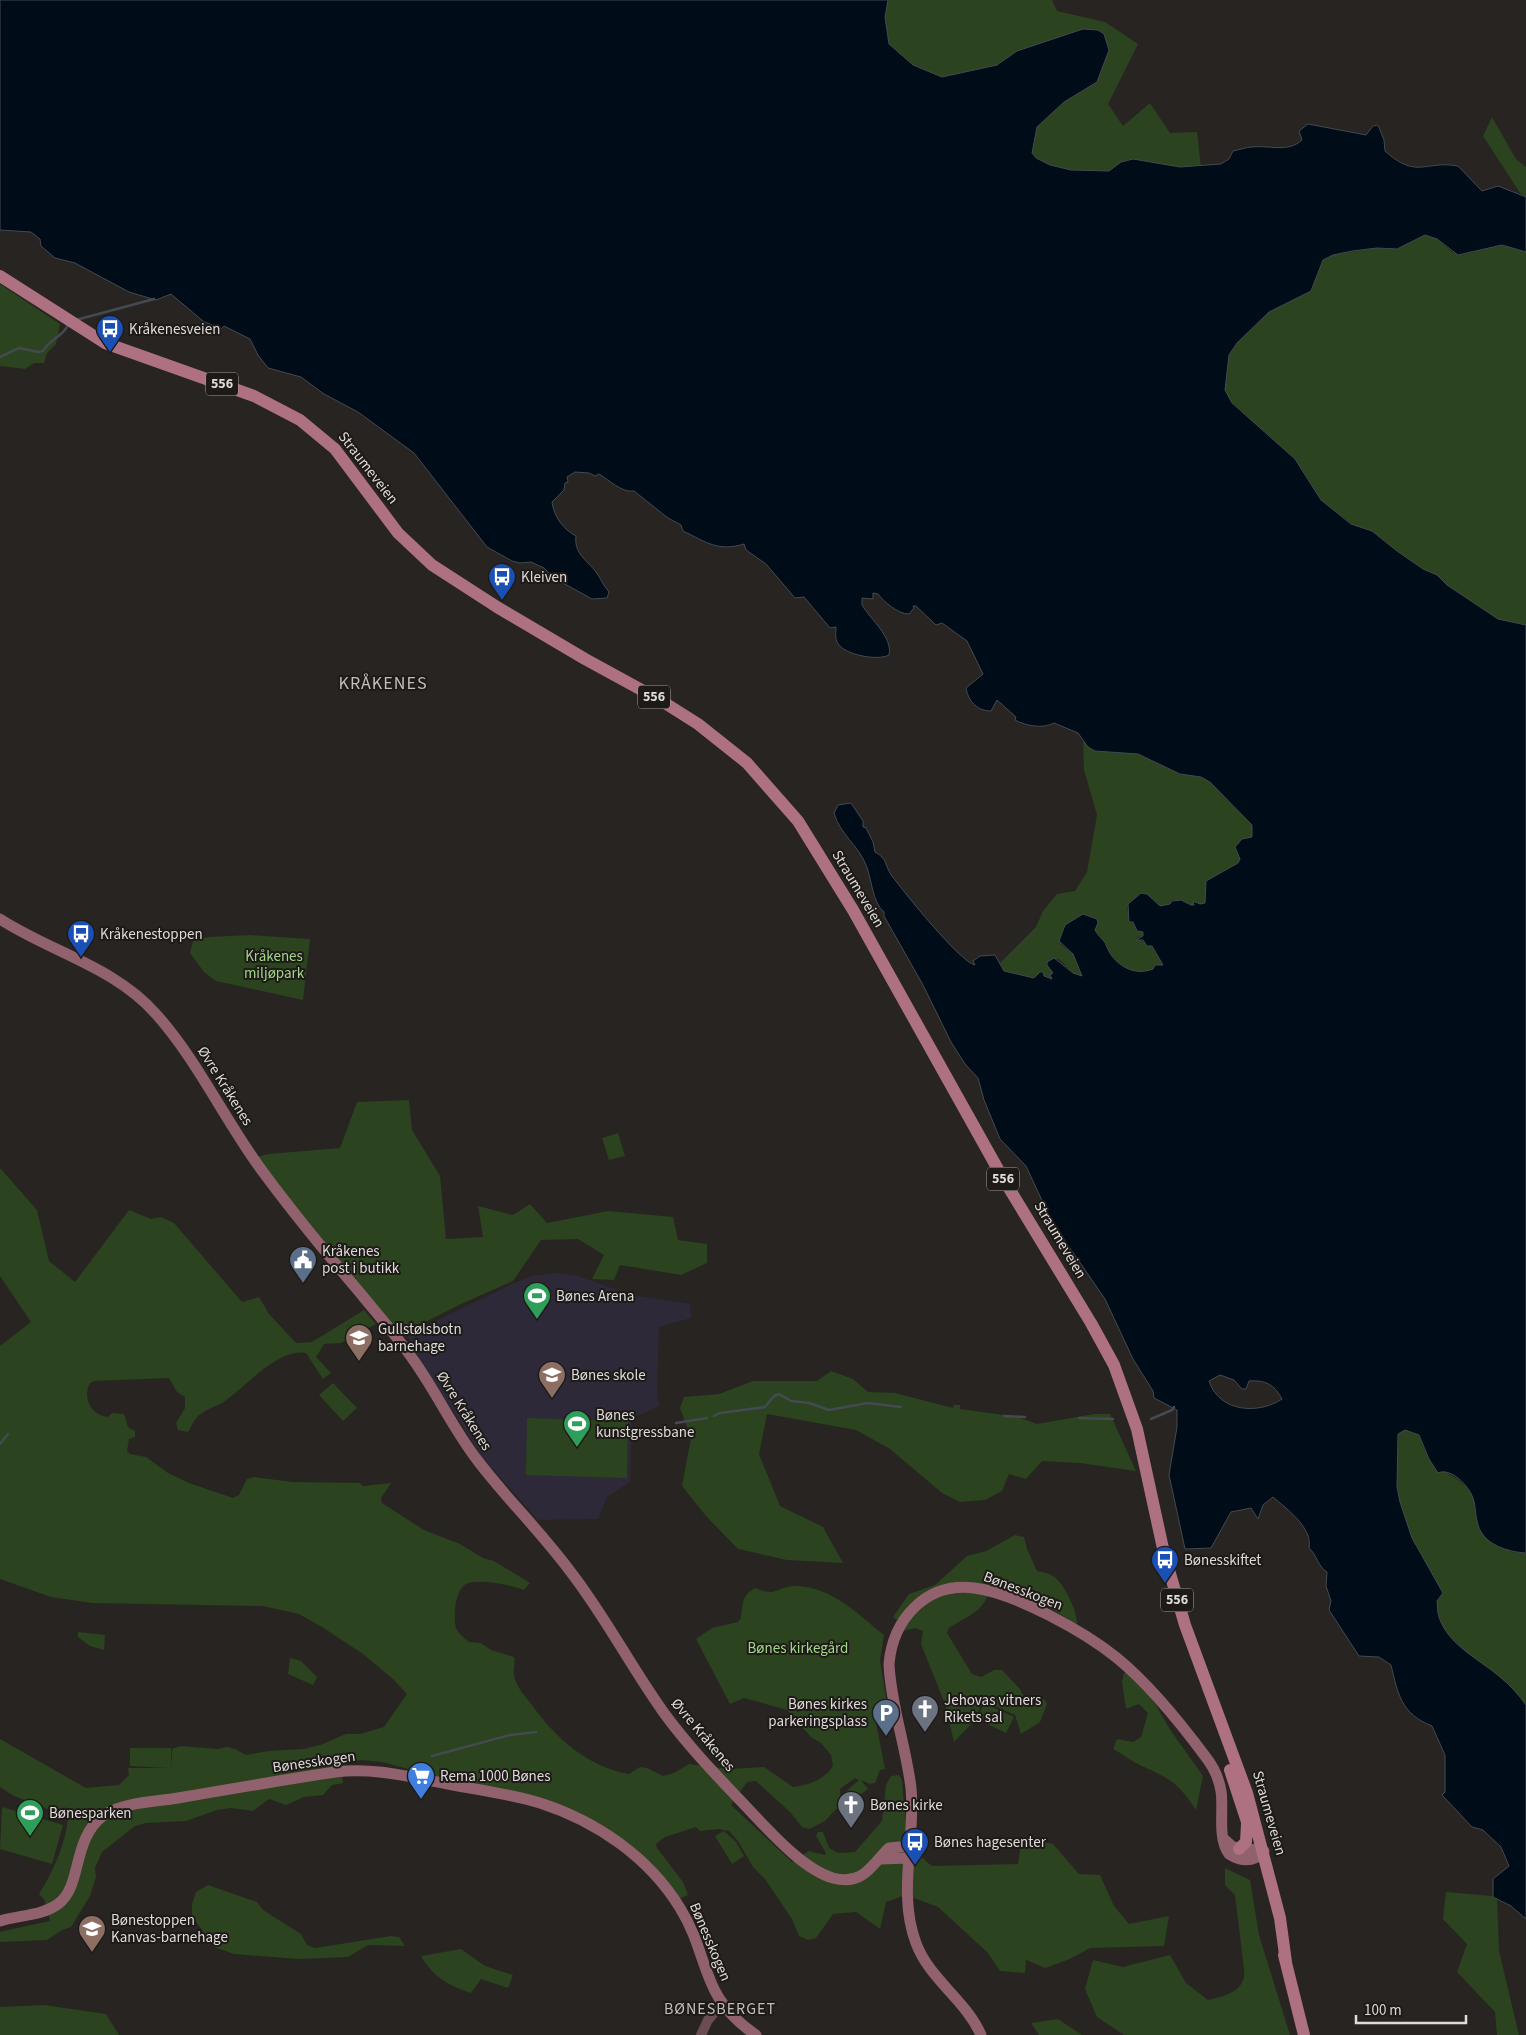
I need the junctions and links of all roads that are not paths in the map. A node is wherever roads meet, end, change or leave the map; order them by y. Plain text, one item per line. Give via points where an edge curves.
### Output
1 (0, 276) edge
2 (0, 919) edge
3 (1203, 1677) junction
4 (1247, 1824) junction
5 (1224, 1839) junction
6 (1239, 1849) junction
7 (910, 1852) junction
8 (1259, 1853) junction
9 (0, 1921) edge
10 (721, 2004) junction
11 (701, 2035) edge
12 (756, 2035) edge
13 (981, 2035) edge
14 (1304, 2035) edge

1 - 3 main road, Straumeveien / 556 via 105,343 254,396 300,420 344,459 394,528 423,558 462,586 698,724 735,752 784,804 852,910 1004,1180 1114,1365 1136,1429 1166,1560
2 - 7 main road, Øvre Kråkenes via 22,934 127,986 183,1046 219,1109 254,1160 412,1356 467,1447 570,1570 665,1715 720,1780 783,1844 824,1874 841,1879 854,1878 869,1872 881,1859
3 - 4 main road, Straumeveien / 556 via 1208,1706
3 - 8 main road, Straumeveien / 556 via 1216,1703 1248,1793
4 - 6 main road via 1246,1842
4 - 8 main road, Straumeveien / 556
5 - 6 main road
5 - 7 main road, Bønesskogen via 1221,1791 1213,1769 1171,1714 1132,1672 1094,1641 1058,1620 998,1594 962,1587 939,1592 916,1605 899,1626 892,1644 890,1675 911,1787
5 - 8 main road via 1227,1851 1234,1857 1243,1860
6 - 8 main road
7 - 13 main road, Bønesskogen via 908,1906 916,1945
8 - 14 main road, Straumeveien / 556
9 - 10 main road, Bønesskogen via 44,1910 60,1902 72,1880 84,1838 100,1819 111,1812 146,1803 318,1775 371,1770 539,1803 580,1818 609,1836 646,1866 673,1896 686,1916
10 - 11 street
10 - 12 main road, Bønesskogen

